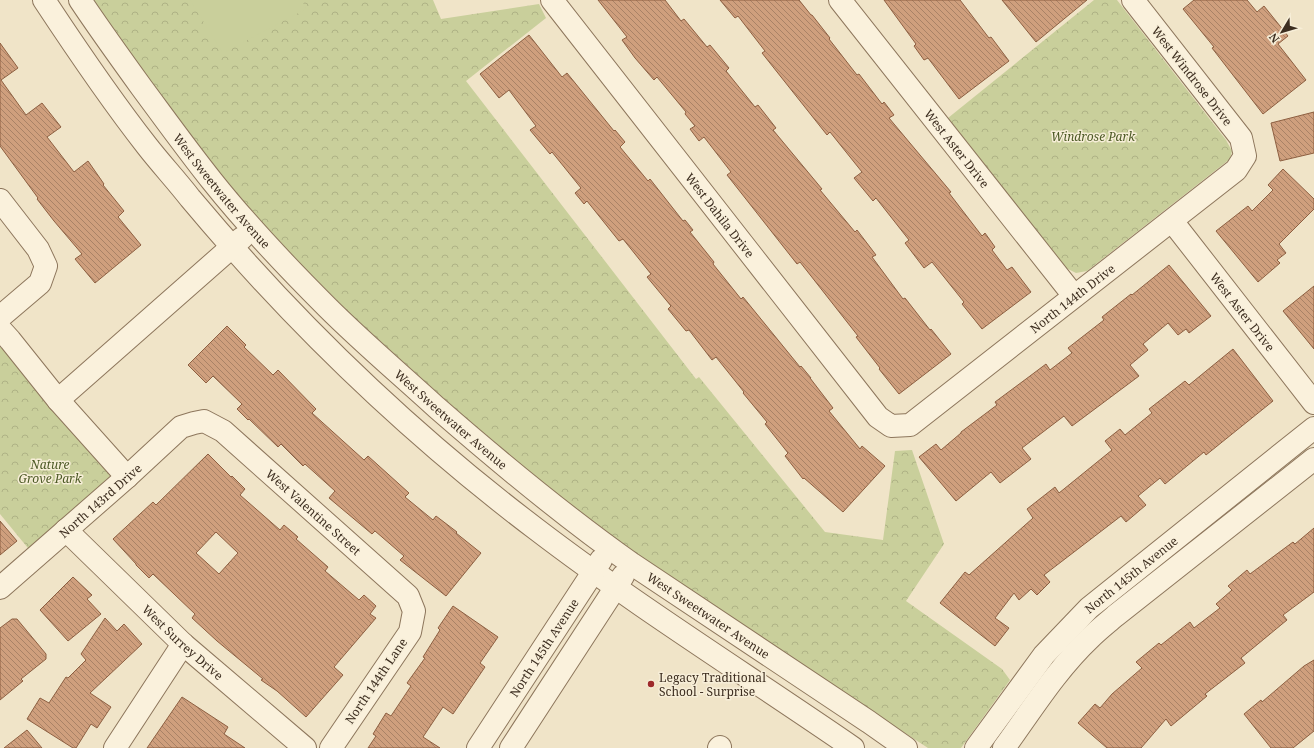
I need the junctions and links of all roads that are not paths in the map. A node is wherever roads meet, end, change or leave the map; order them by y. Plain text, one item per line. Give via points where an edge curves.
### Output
1 (44, 0) edge
2 (80, 0) edge
3 (552, 0) edge
4 (840, 0) edge
5 (1138, 2) edge
6 (1246, 156) joint
7 (0, 200) edge
8 (1172, 221) junction
9 (252, 228) junction
10 (231, 247) junction
11 (1074, 296) junction
12 (0, 317) edge
13 (0, 329) edge
14 (58, 400) junction
15 (1314, 403) edge
16 (204, 421) joint
17 (891, 426) joint
18 (1314, 428) edge
19 (1314, 459) edge
20 (127, 477) junction
21 (66, 530) junction
22 (609, 548) junction
23 (632, 564) junction
24 (593, 571) junction
25 (0, 588) edge
26 (615, 588) junction
27 (414, 611) joint
28 (183, 644) junction
29 (115, 748) edge
30 (305, 748) edge
31 (331, 748) edge
32 (478, 748) edge
33 (512, 748) edge
34 (853, 748) edge
35 (906, 748) edge
36 (976, 748) edge
37 (1004, 748) edge

1 - 10 street via 148,147
2 - 9 street, West Sweetwater Avenue via 211,180
3 - 17 street, West Dahila Drive via 873,411
4 - 11 street, West Aster Drive
5 - 6 street, West Windrose Drive via 1241,138
6 - 8 street, North 144th Drive via 1236,170
7 - 12 street via 38,249 46,266 40,283
8 - 11 street, North 144th Drive
8 - 15 street, West Aster Drive
9 - 10 street
9 - 22 street, West Sweetwater Avenue via 328,308 409,382 492,456
10 - 14 street
10 - 24 street via 376,395 496,498
11 - 17 street, North 144th Drive via 910,425
13 - 14 street
14 - 20 street
16 - 20 street, North 143rd Drive via 181,427
16 - 27 street, West Valentine Street via 223,431 408,596
18 - 36 street, North 145th Avenue via 1089,608 1044,655
19 - 37 street, North 145th Avenue via 1089,638 1039,698
20 - 21 street, North 143rd Drive
21 - 25 street, North 143rd Drive
21 - 28 street, West Surrey Drive
22 - 23 street, West Sweetwater Avenue
22 - 24 street, North 145th Avenue
23 - 26 street
23 - 35 street, West Sweetwater Avenue
24 - 26 street
24 - 32 street, North 145th Avenue
26 - 33 street
26 - 34 street
27 - 31 street, North 144th Lane via 410,632
28 - 29 street
28 - 30 street, West Surrey Drive

